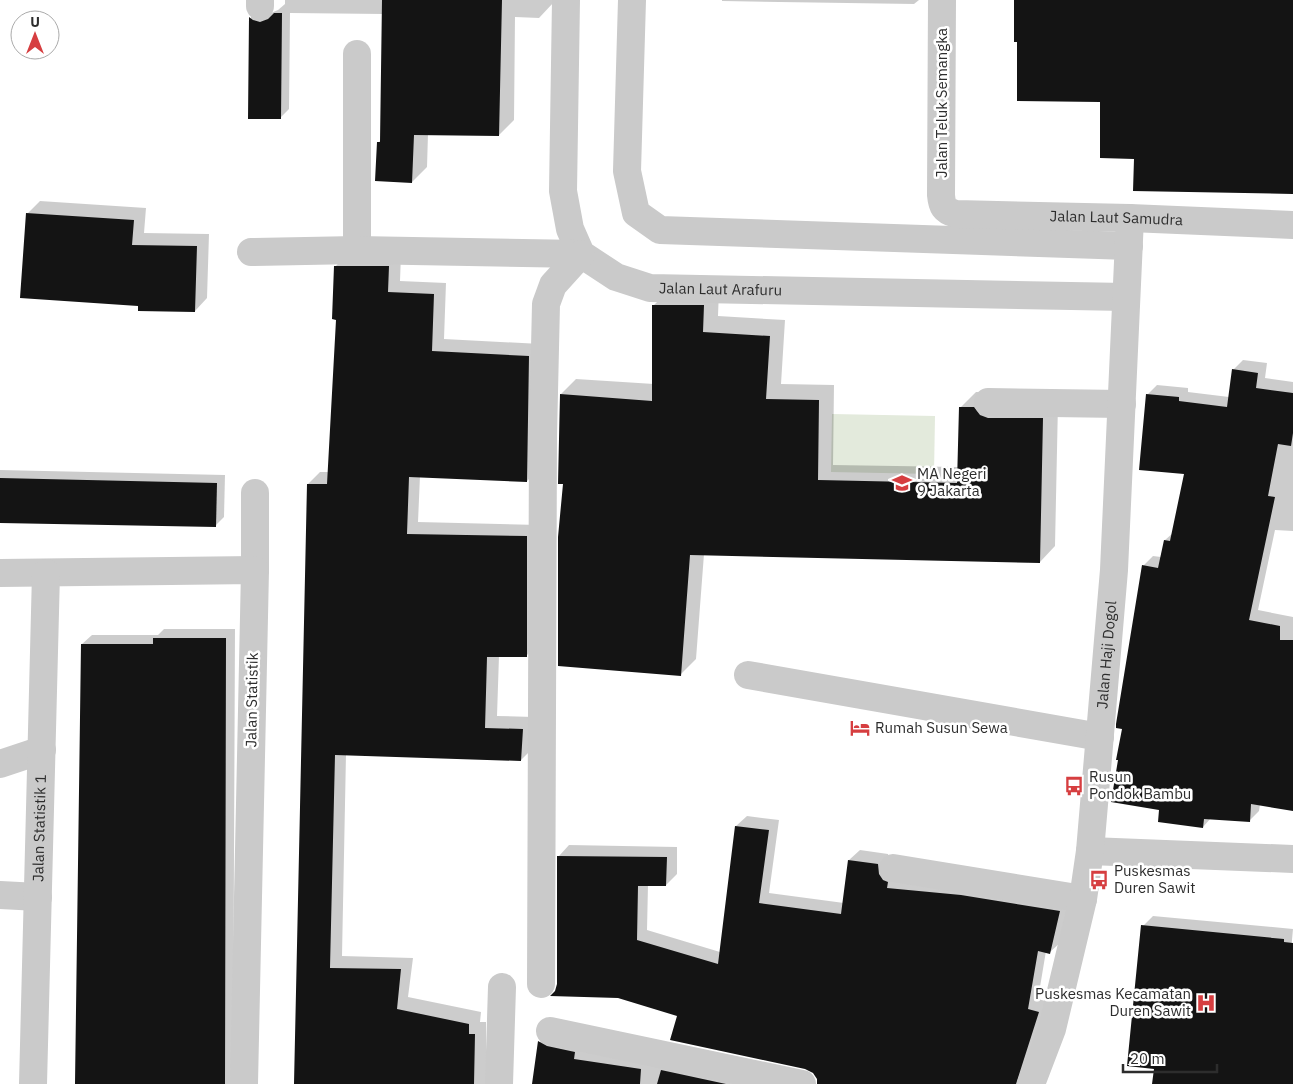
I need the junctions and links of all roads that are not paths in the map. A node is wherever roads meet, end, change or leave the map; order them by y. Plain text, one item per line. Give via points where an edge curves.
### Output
1 (566, 0) edge
2 (632, 0) edge
3 (942, 0) edge
4 (357, 54) dead end
5 (942, 206) joint
6 (1130, 218) junction
7 (1293, 225) edge
8 (1129, 246) junction
9 (357, 250) junction
10 (251, 252) dead end
11 (581, 254) junction
12 (1126, 296) junction
13 (988, 402) dead end
14 (1122, 404) junction
15 (255, 494) dead end
16 (254, 570) junction
17 (0, 573) edge
18 (46, 573) junction
19 (748, 675) dead end
20 (1100, 737) junction
21 (42, 750) junction
22 (0, 764) edge
23 (1090, 852) junction
24 (1293, 859) edge
25 (893, 868) dead end
26 (0, 895) edge
27 (38, 897) junction
28 (1083, 899) junction
29 (541, 984) dead end
30 (502, 988) dead end
31 (550, 1031) dead end
32 (33, 1084) edge
33 (244, 1084) edge
34 (499, 1084) edge
35 (802, 1084) edge
36 (1032, 1084) edge

1 - 11 street via 563,191 570,229
2 - 8 street via 627,171 636,213 660,230
3 - 5 street, Jalan Teluk Semangka
4 - 9 street
5 - 6 street, Jalan Laut Samudra via 956,214
6 - 7 street, Jalan Laut Samudra
6 - 8 street, Jalan Haji Dogol
8 - 12 street, Jalan Haji Dogol
9 - 10 street
9 - 11 street
11 - 12 street, Jalan Laut Arafuru via 616,277 650,288
11 - 29 street via 553,284 546,304
12 - 14 street, Jalan Haji Dogol
13 - 14 street
14 - 20 street, Jalan Haji Dogol via 1114,570
15 - 16 street, Jalan Statistik
16 - 18 street
16 - 33 street, Jalan Statistik
17 - 18 street
18 - 21 street, Jalan Statistik 1
19 - 20 street
20 - 23 street, Jalan Haji Dogol
21 - 22 street
21 - 27 street, Jalan Statistik 1
23 - 24 street
23 - 28 street, Jalan Haji Dogol
25 - 28 street
26 - 27 street
27 - 32 street, Jalan Statistik 1
28 - 36 street, Jalan Haji Dogol via 1052,1029
30 - 34 street
31 - 35 street

